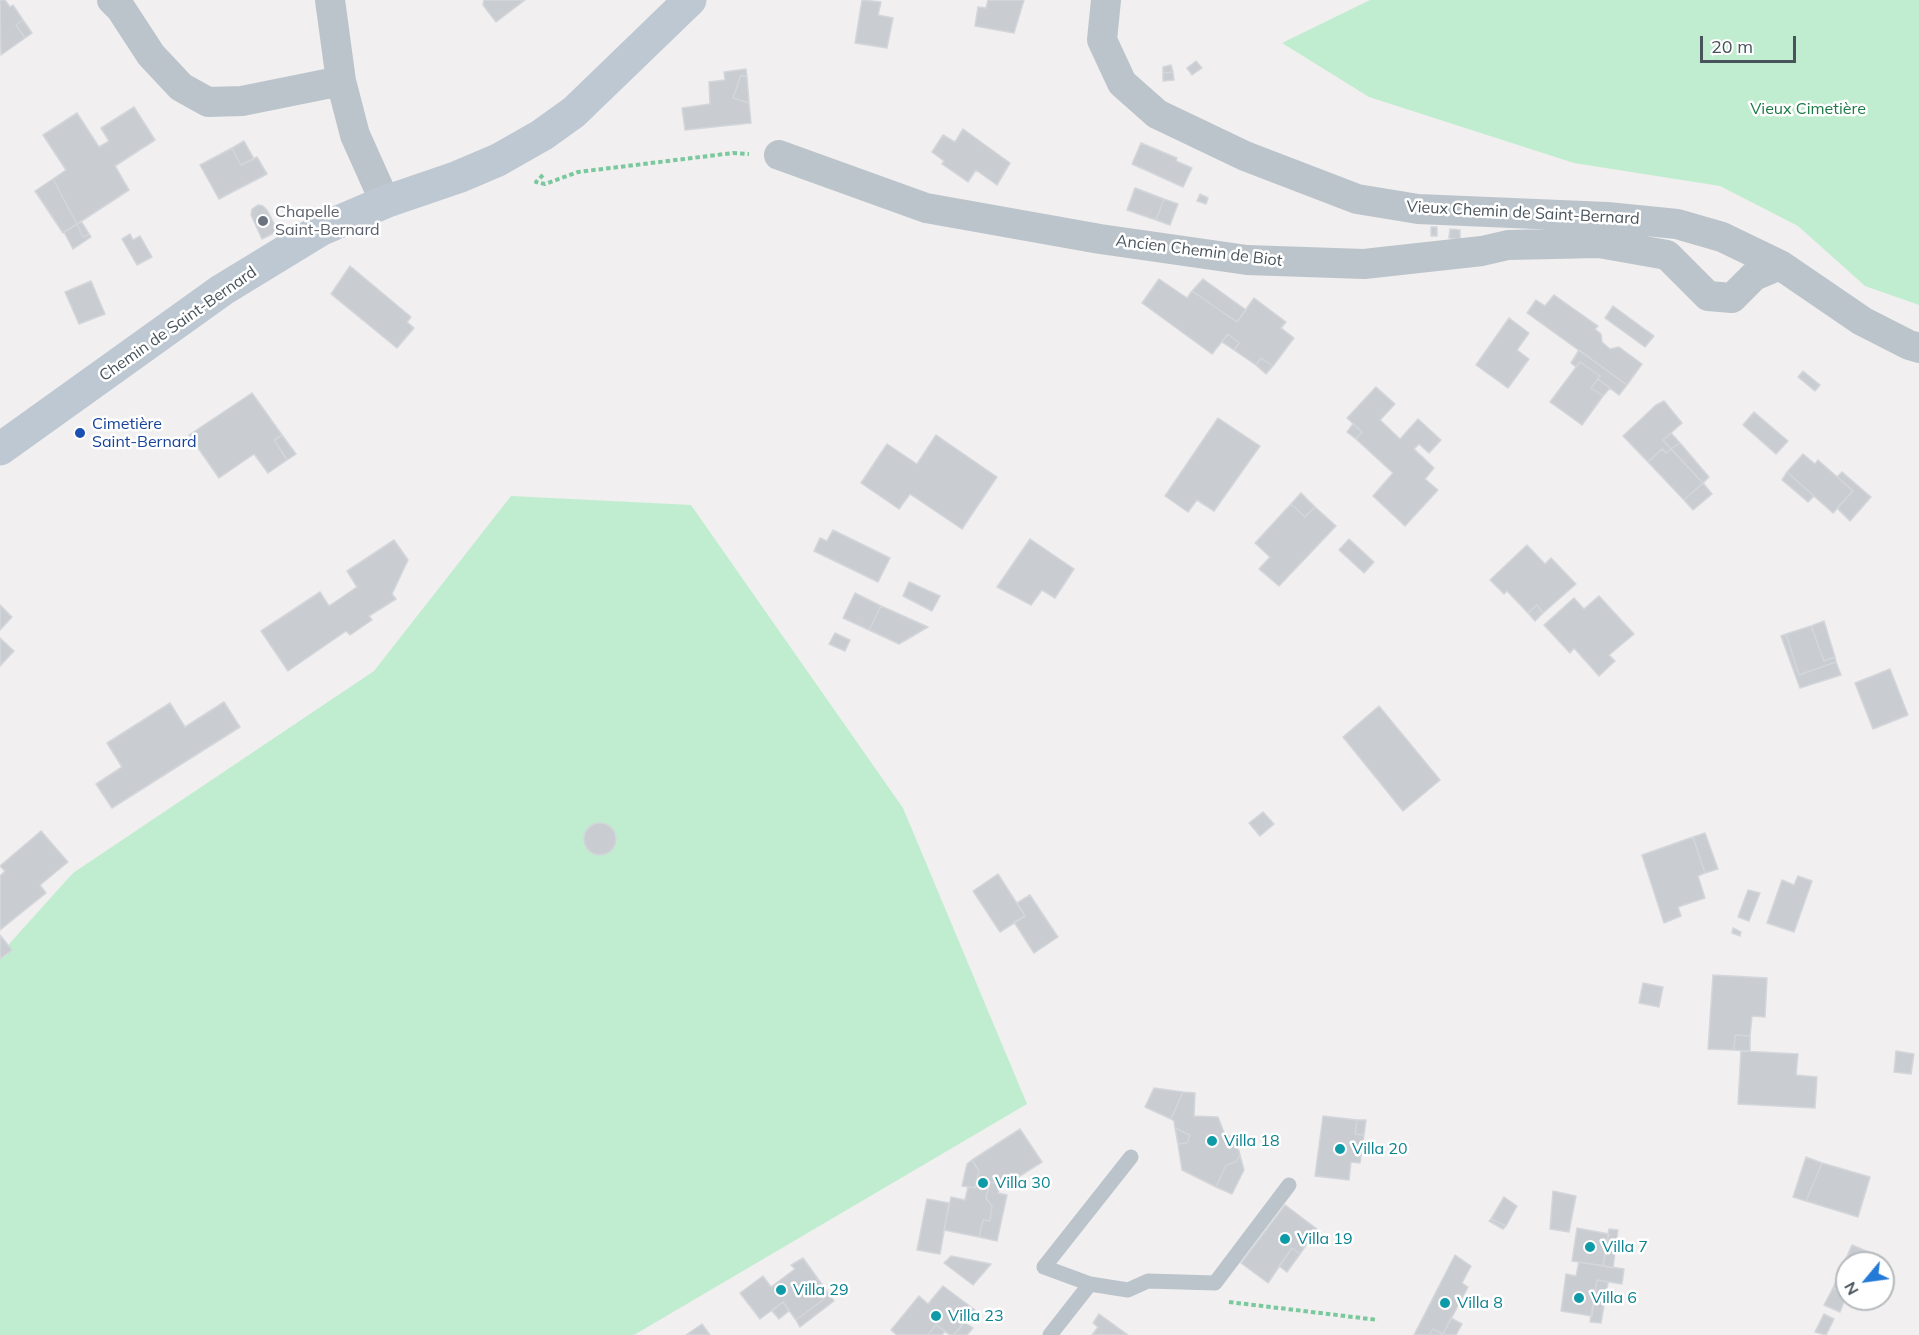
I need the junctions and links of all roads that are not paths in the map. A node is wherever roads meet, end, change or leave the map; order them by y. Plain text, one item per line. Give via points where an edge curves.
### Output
1 (112, 0) edge
2 (330, 0) edge
3 (690, 0) edge
4 (1106, 0) edge
5 (341, 81) junction
6 (779, 155) road end
7 (385, 202) junction
8 (1780, 265) junction
9 (1919, 348) edge
10 (0, 449) edge
11 (1131, 1157) dead end
12 (1289, 1185) dead end
13 (1090, 1284) junction
14 (1050, 1335) edge

1 - 5 street via 151,55 181,87 208,102 242,101
2 - 5 street
3 - 7 main road, Chemin de Saint-Bernard via 574,112 542,135 498,160
4 - 8 street, Vieux Chemin de Saint-Bernard via 1102,40 1122,83 1157,114 1245,156 1357,199 1418,209 1677,224 1722,237
5 - 7 street via 354,135
6 - 8 street, Ancien Chemin de Biot via 926,208 1247,260 1364,264 1508,245 1599,243 1667,255 1708,296 1732,298 1754,276
7 - 10 main road, Chemin de Saint-Bernard via 322,229 222,290
8 - 9 street via 1862,321
11 - 13 lane via 1044,1267
12 - 13 lane via 1215,1283 1148,1281 1128,1290
13 - 14 lane

